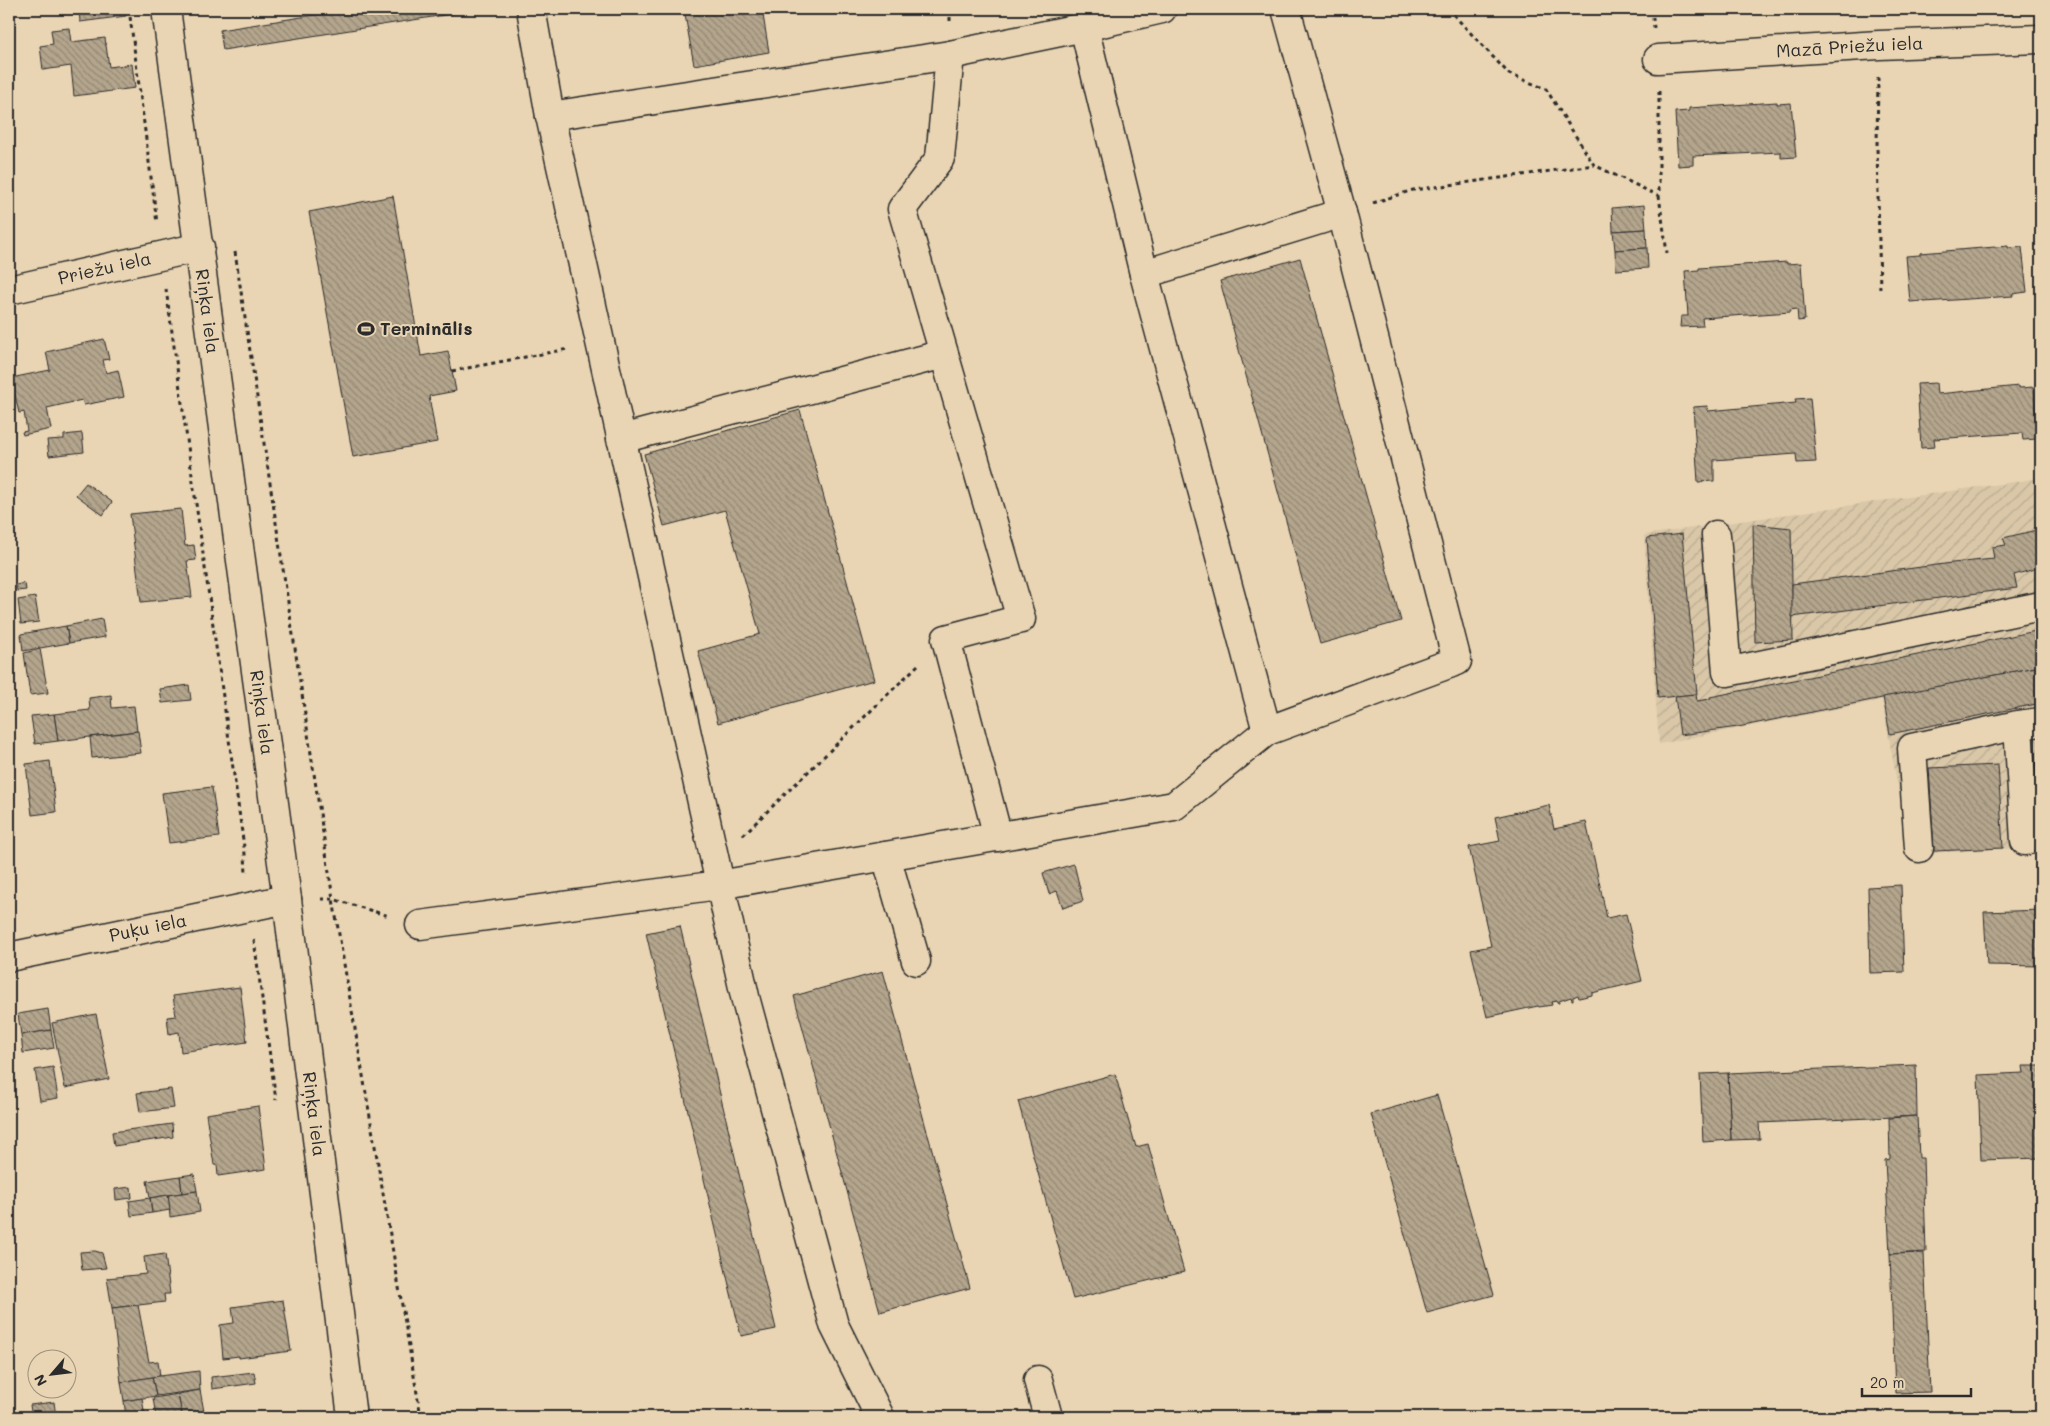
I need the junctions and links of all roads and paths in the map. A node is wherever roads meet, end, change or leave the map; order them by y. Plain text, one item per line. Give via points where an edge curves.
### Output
1 (129, 9) edge
2 (166, 9) edge
3 (531, 9) edge
4 (1162, 9) edge
5 (1286, 9) edge
6 (1448, 9) edge
7 (1652, 9) edge
8 (1084, 28) junction
9 (2041, 39) edge
10 (1879, 45) junction
11 (950, 55) junction
12 (1658, 59) junction
13 (550, 116) junction
14 (1594, 165) junction
15 (1659, 196) junction
16 (1342, 213) junction
17 (233, 242) dead end
18 (200, 247) junction
19 (1666, 253) dead end
20 (162, 256) junction
21 (1144, 274) junction
22 (9, 290) edge
23 (1880, 292) dead end
24 (600, 343) junction
25 (944, 354) junction
26 (452, 371) dead end
27 (621, 439) junction
28 (1716, 535) dead end
29 (2041, 606) edge
30 (946, 638) junction
31 (2029, 724) edge
32 (1267, 731) junction
33 (998, 837) junction
34 (2025, 841) dead end
35 (1919, 848) dead end
36 (886, 856) junction
37 (717, 874) junction
38 (288, 899) junction
39 (333, 899) junction
40 (248, 907) junction
41 (420, 925) joint
42 (9, 957) edge
43 (916, 961) dead end
44 (277, 1103) dead end
45 (1038, 1380) dead end
46 (352, 1417) edge
47 (421, 1417) edge
48 (880, 1417) edge
49 (1048, 1417) edge

1 - 20 path
2 - 18 street, Riņķa iela
3 - 13 street
4 - 8 street
5 - 16 street
6 - 14 path via 1509,74 1546,89
7 - 12 path
8 - 11 street
8 - 21 street
9 - 10 street, Mazā Priežu iela
10 - 12 street, Mazā Priežu iela
10 - 23 path
11 - 13 street
11 - 25 street via 940,158 902,209
12 - 15 path
13 - 24 street
14 - 15 path
14 - 16 path via 1413,190
15 - 19 path
16 - 21 street
16 - 32 street via 1457,661
17 - 39 path
18 - 20 street, Priežu iela
18 - 38 street, Riņķa iela
20 - 22 street, Priežu iela
20 - 40 path via 245,854
21 - 32 street
24 - 26 path
24 - 27 street
25 - 27 street
25 - 30 street via 1021,619
27 - 37 street
28 - 29 street via 1727,672
30 - 33 street
30 - 37 path
31 - 34 street
31 - 35 street via 1912,748
32 - 33 street via 1174,806
33 - 36 street
36 - 37 street
36 - 43 street
37 - 41 street
37 - 48 street via 746,1001 834,1325
38 - 39 path
38 - 40 street, Puķu iela
38 - 46 street, Riņķa iela
39 - 41 path
39 - 47 path
40 - 42 street, Puķu iela
40 - 44 path
45 - 49 street

